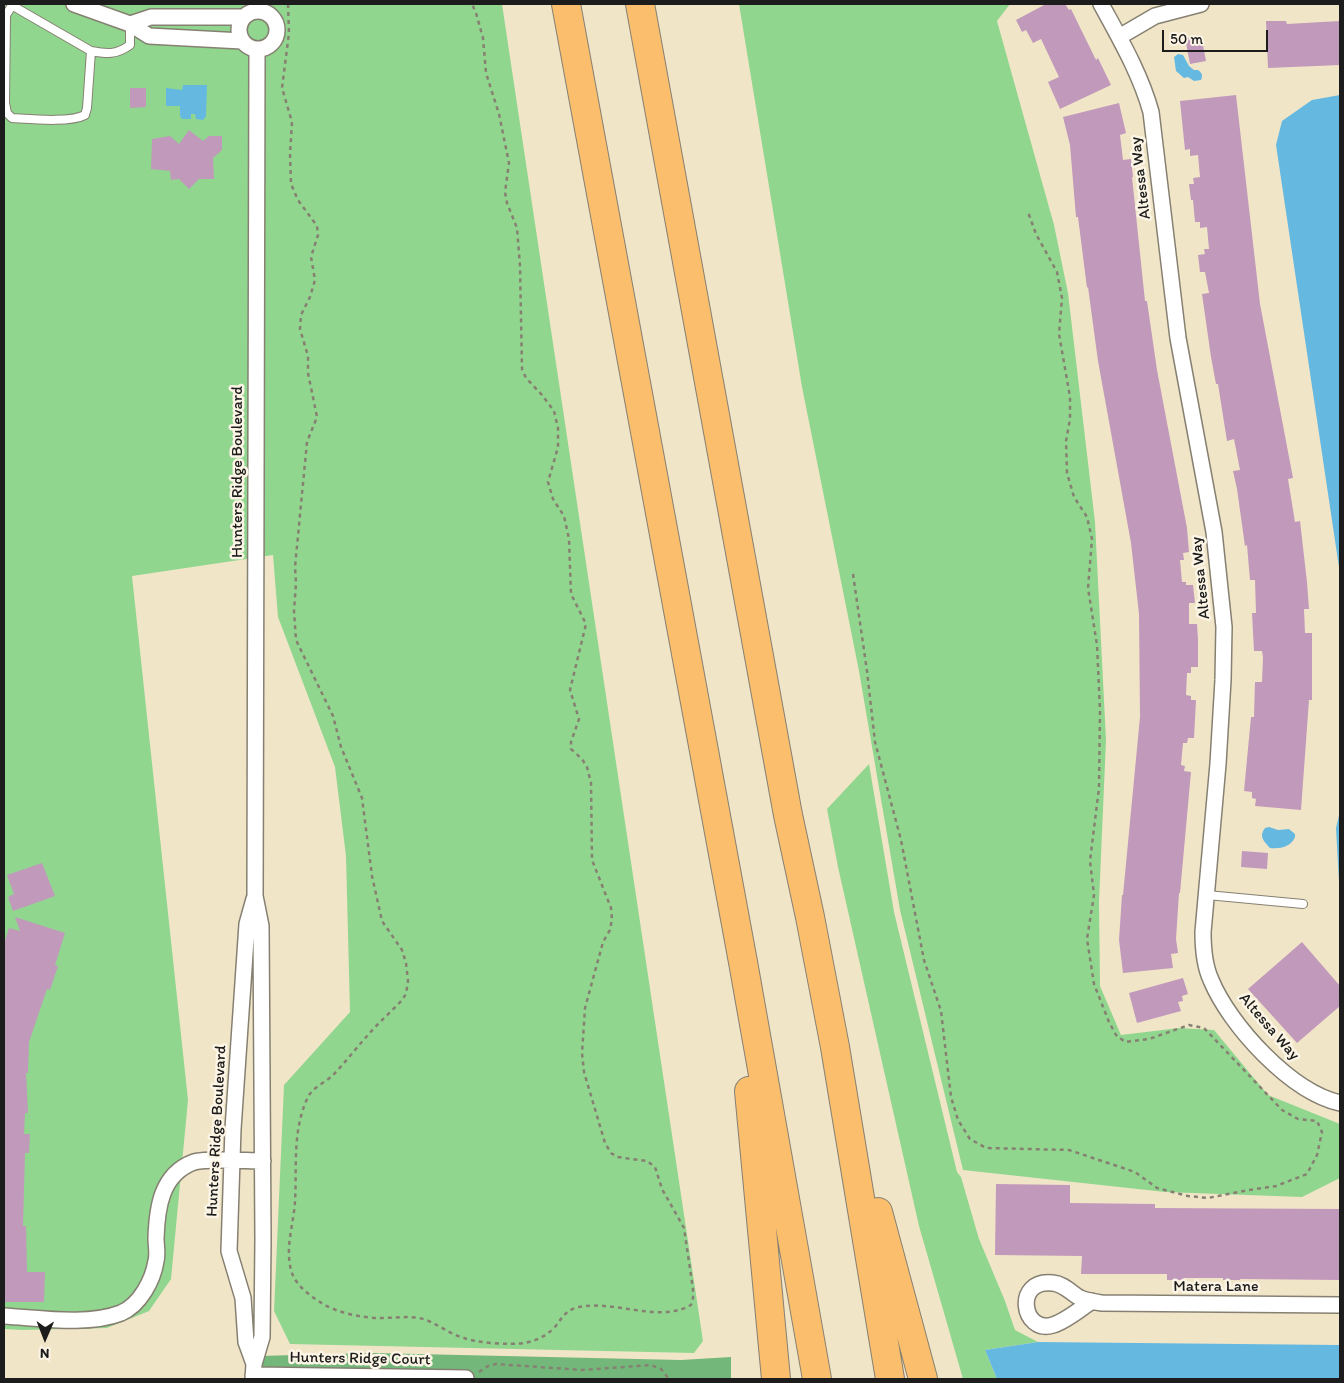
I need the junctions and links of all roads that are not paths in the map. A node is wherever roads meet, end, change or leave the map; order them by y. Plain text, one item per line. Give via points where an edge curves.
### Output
1 (74, 4) edge
2 (566, 4) edge
3 (640, 4) edge
4 (1101, 4) edge
5 (1201, 4) edge
6 (13, 5) edge
7 (1162, 9) edge
8 (253, 10) edge
9 (130, 24) junction
10 (1119, 37) junction
11 (242, 41) junction
12 (257, 49) junction
13 (91, 51) junction
14 (1207, 895) junction
15 (255, 896) junction
16 (1302, 904) dead end
17 (742, 962) junction
18 (835, 1047) junction
19 (1340, 1102) edge
20 (232, 1161) junction
21 (263, 1161) junction
22 (1092, 1301) dead end
23 (1340, 1305) edge
24 (4, 1316) edge
25 (253, 1373) edge
26 (472, 1377) road end
27 (776, 1379) edge
28 (817, 1379) edge
29 (890, 1379) edge
30 (923, 1379) edge

1 - 9 street
2 - 17 highway
3 - 18 highway via 788,815
4 - 10 street, Altessa Way
5 - 7 street
6 - 13 lane
6 - 13 lane via 6,15 5,44 5,103 12,118 57,120 85,116
7 - 10 street
8 - 9 street via 151,17
8 - 11 street via 238,28
8 - 12 street via 267,13 277,28 270,45
9 - 11 street via 150,36
9 - 13 lane via 130,46 109,54
10 - 14 street, Altessa Way via 1144,89 1151,112 1178,338 1219,574 1224,627 1223,680
11 - 12 street
12 - 15 street, Hunters Ridge Boulevard
14 - 16 lane
14 - 19 street, Altessa Way via 1204,956 1211,980 1225,1005 1246,1033 1289,1078 1308,1090
15 - 20 street, Hunters Ridge Boulevard via 248,924
15 - 21 street, Hunters Ridge Boulevard via 261,926
17 - 27 highway via 746,1058
17 - 28 highway
18 - 29 highway
18 - 30 highway
20 - 21 street
20 - 24 street via 194,1162 168,1182 160,1198 156,1260 150,1281 140,1298 123,1312 98,1319
20 - 25 street, Hunters Ridge Boulevard via 229,1251 244,1298 246,1342
21 - 25 street, Hunters Ridge Boulevard via 262,1337
22 - 23 street, Matera Lane via 1102,1304
25 - 26 street, Hunters Ridge Court

